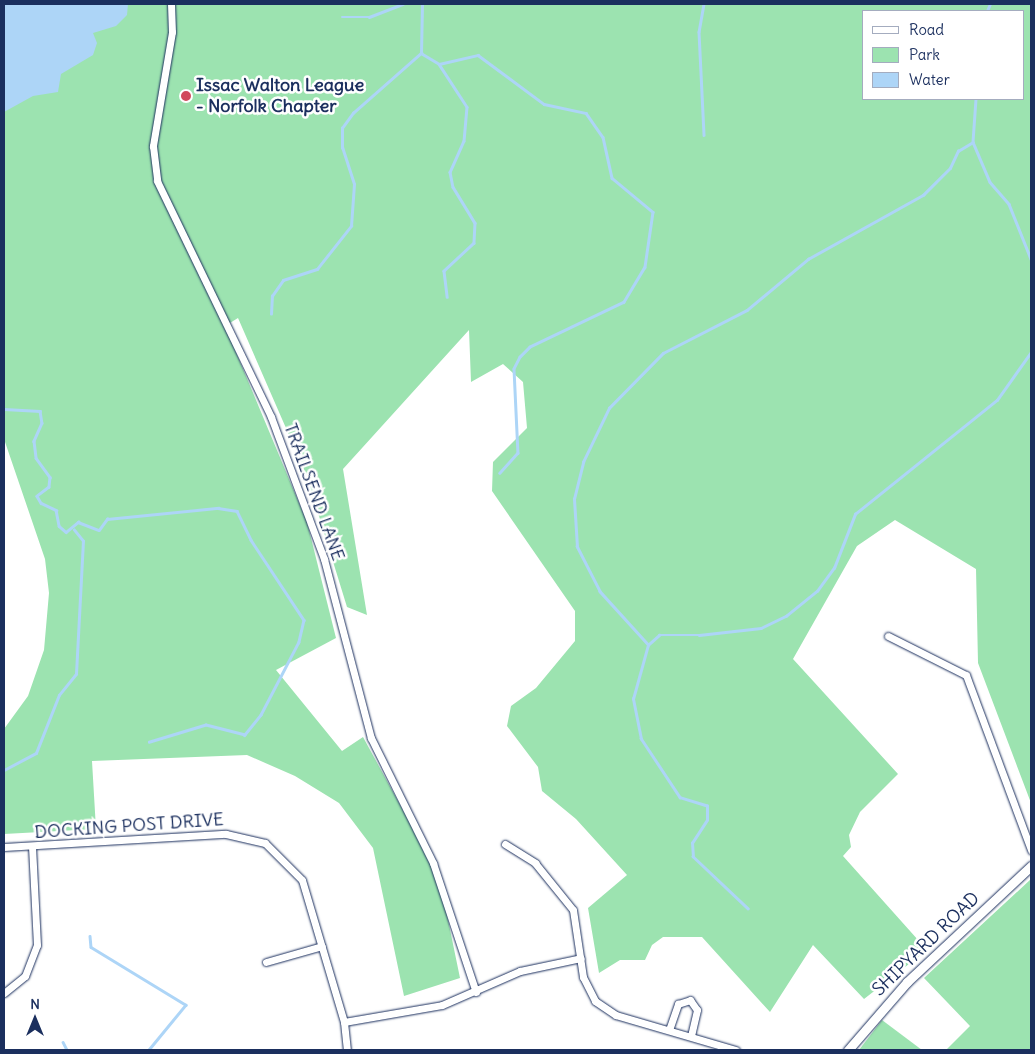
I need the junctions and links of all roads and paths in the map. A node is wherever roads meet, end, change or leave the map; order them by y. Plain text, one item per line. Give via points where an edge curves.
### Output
1 (171, 4) edge
2 (888, 636) dead end
3 (505, 844) dead end
4 (4, 847) edge
5 (32, 847) junction
6 (1031, 850) edge
7 (1031, 866) edge
8 (322, 946) junction
9 (581, 958) junction
10 (266, 962) dead end
11 (476, 992) junction
12 (4, 993) edge
13 (344, 1022) junction
14 (669, 1030) junction
15 (691, 1036) junction
16 (731, 1049) edge
17 (347, 1050) edge
18 (848, 1050) edge

1 - 11 street, TRAILSEND LANE via 172,32 153,146 157,181 271,417 324,559 372,738 433,863
2 - 6 street via 958,669 969,679
3 - 9 street via 530,859 573,910
4 - 5 street, DOCKING POST DRIVE
5 - 8 street, DOCKING POST DRIVE via 226,834 250,837 280,853 298,874
5 - 12 street via 37,945 24,976
7 - 18 street, SHIPYARD ROAD via 907,982
8 - 10 street
8 - 13 street, DOCKING POST DRIVE
9 - 11 street via 520,970
9 - 14 street via 588,990 605,1010
11 - 13 street via 442,1005
13 - 17 street, DOCKING POST DRIVE
14 - 15 street
14 - 15 street via 678,1004 690,1000 697,1010
15 - 16 street

